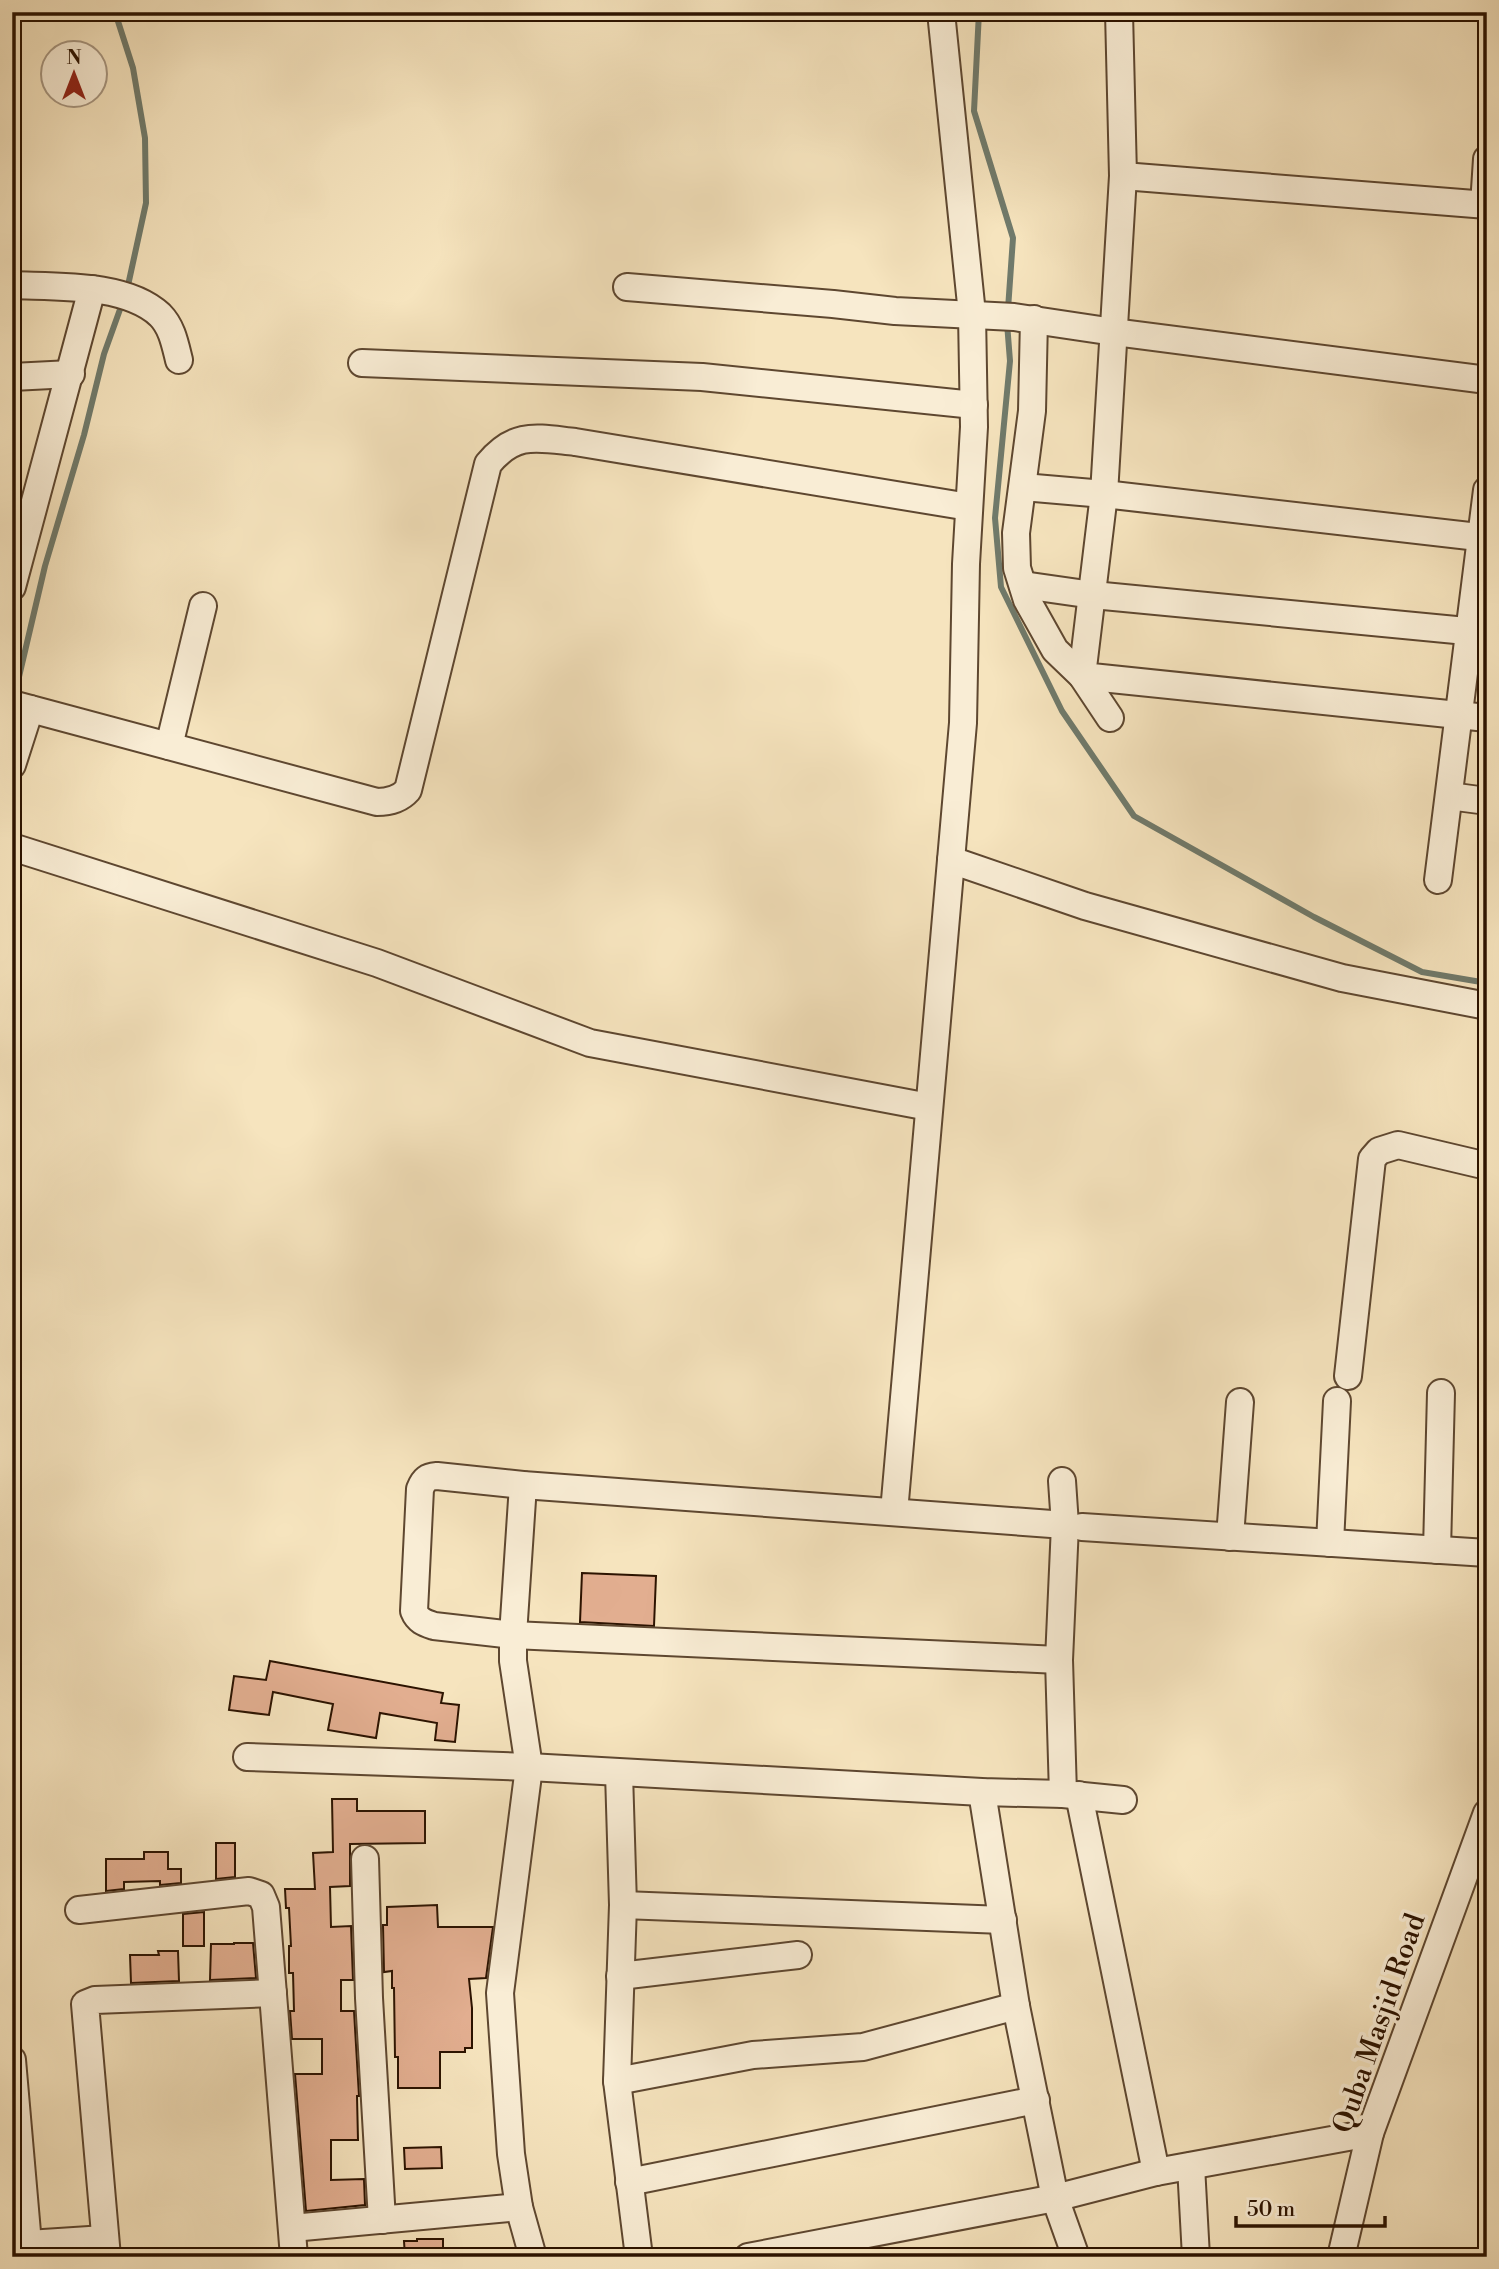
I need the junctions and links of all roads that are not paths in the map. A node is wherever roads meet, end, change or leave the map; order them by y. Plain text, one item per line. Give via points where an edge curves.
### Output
1 (941, 12) edge
2 (1119, 12) edge
3 (1487, 159) edge
4 (1123, 176) junction
5 (1485, 205) edge
6 (12, 285) edge
7 (627, 286) dead end
8 (110, 293) junction
9 (1003, 317) junction
10 (1114, 332) junction
11 (179, 360) dead end
12 (362, 363) dead end
13 (71, 374) junction
14 (12, 377) edge
15 (1487, 380) edge
16 (974, 405) junction
17 (1023, 487) junction
18 (1487, 490) edge
19 (1104, 494) junction
20 (969, 507) junction
21 (1484, 538) edge
22 (1023, 585) junction
23 (12, 587) edge
24 (1093, 595) junction
25 (203, 606) dead end
26 (1478, 632) edge
27 (1082, 676) junction
28 (22, 706) edge
29 (1459, 716) junction
30 (1110, 718) dead end
31 (1487, 718) edge
32 (169, 746) junction
33 (12, 765) edge
34 (1449, 796) junction
35 (1487, 801) edge
36 (12, 847) edge
37 (951, 860) junction
38 (1438, 880) dead end
39 (1487, 1006) edge
40 (929, 1107) junction
41 (1487, 1166) edge
42 (1348, 1376) dead end
43 (1441, 1393) dead end
44 (1337, 1401) dead end
45 (1240, 1402) dead end
46 (1062, 1481) dead end
47 (523, 1485) junction
48 (894, 1512) junction
49 (1074, 1526) junction
50 (1230, 1537) junction
51 (1330, 1543) junction
52 (1437, 1550) junction
53 (1487, 1553) edge
54 (513, 1635) junction
55 (1059, 1660) junction
56 (247, 1757) dead end
57 (529, 1767) junction
58 (619, 1773) junction
59 (982, 1792) junction
60 (1071, 1794) junction
61 (1123, 1800) dead end
62 (1487, 1813) edge
63 (365, 1860) dead end
64 (1475, 1880) edge
65 (623, 1905) junction
66 (79, 1910) dead end
67 (1003, 1920) junction
68 (797, 1955) dead end
69 (620, 1976) junction
70 (273, 1993) junction
71 (1017, 2006) junction
72 (12, 2060) edge
73 (617, 2081) junction
74 (1036, 2099) junction
75 (1370, 2133) junction
76 (1191, 2166) junction
77 (1156, 2172) junction
78 (629, 2182) junction
79 (1055, 2198) junction
80 (519, 2207) junction
81 (382, 2220) junction
82 (292, 2228) junction
83 (106, 2248) edge
84 (18, 2249) edge
85 (294, 2257) edge
86 (533, 2257) edge
87 (639, 2257) edge
88 (748, 2257) edge
89 (1076, 2257) edge
90 (1196, 2257) edge
91 (1341, 2257) edge

1 - 9 street
2 - 4 street
3 - 5 street
4 - 5 street
4 - 10 street
6 - 8 street
7 - 9 street via 895,312
8 - 11 street via 141,301 161,316
8 - 13 street
9 - 10 street
9 - 16 street
9 - 17 street via 1032,411
10 - 15 street
10 - 19 street
12 - 16 street via 702,377
13 - 14 street
13 - 23 street
16 - 20 street
17 - 19 street
17 - 22 street via 1017,533 1017,568
18 - 21 street
19 - 21 street
19 - 24 street
20 - 32 street via 575,442 516,440 488,464 408,790 403,795 377,802
20 - 37 street via 963,723
21 - 26 street
22 - 24 street
22 - 27 street via 1055,650
24 - 26 street
24 - 27 street
25 - 32 street
26 - 29 street
27 - 29 street
27 - 30 street
28 - 32 street
28 - 33 street
29 - 31 street
29 - 34 street
34 - 35 street
34 - 38 street
36 - 40 street via 377,963 590,1043
37 - 39 street via 1085,906 1342,978
37 - 40 street
40 - 48 street
41 - 42 street via 1398,1146 1379,1151 1371,1159
43 - 52 street
44 - 51 street
45 - 50 street
46 - 49 street
47 - 48 street
47 - 54 street
47 - 54 street via 429,1476 420,1489 417,1617 435,1626
48 - 49 street
49 - 50 street
49 - 55 street
50 - 51 street
51 - 52 street
52 - 53 street
54 - 55 street
54 - 57 street
55 - 60 street
56 - 57 street
57 - 58 street
57 - 80 street via 500,1993
58 - 59 street
58 - 65 street
59 - 60 street
59 - 67 street
60 - 61 street
60 - 77 street
62 - 64 street, Quba Masjid Road
63 - 81 street
64 - 75 street, Quba Masjid Road
65 - 67 street
65 - 69 street
66 - 70 street via 249,1891 261,1895
67 - 71 street
68 - 69 street
69 - 73 street
70 - 82 street
70 - 83 street via 85,2004
71 - 73 street via 863,2047 753,2055
71 - 74 street
72 - 84 street
73 - 78 street
74 - 78 street
74 - 79 street
75 - 76 street
75 - 91 street, Quba Masjid Road
76 - 77 street
76 - 90 street
77 - 79 street
78 - 87 street
79 - 88 street
79 - 89 street
80 - 81 street
80 - 86 street
81 - 82 street
82 - 85 street
83 - 84 street

